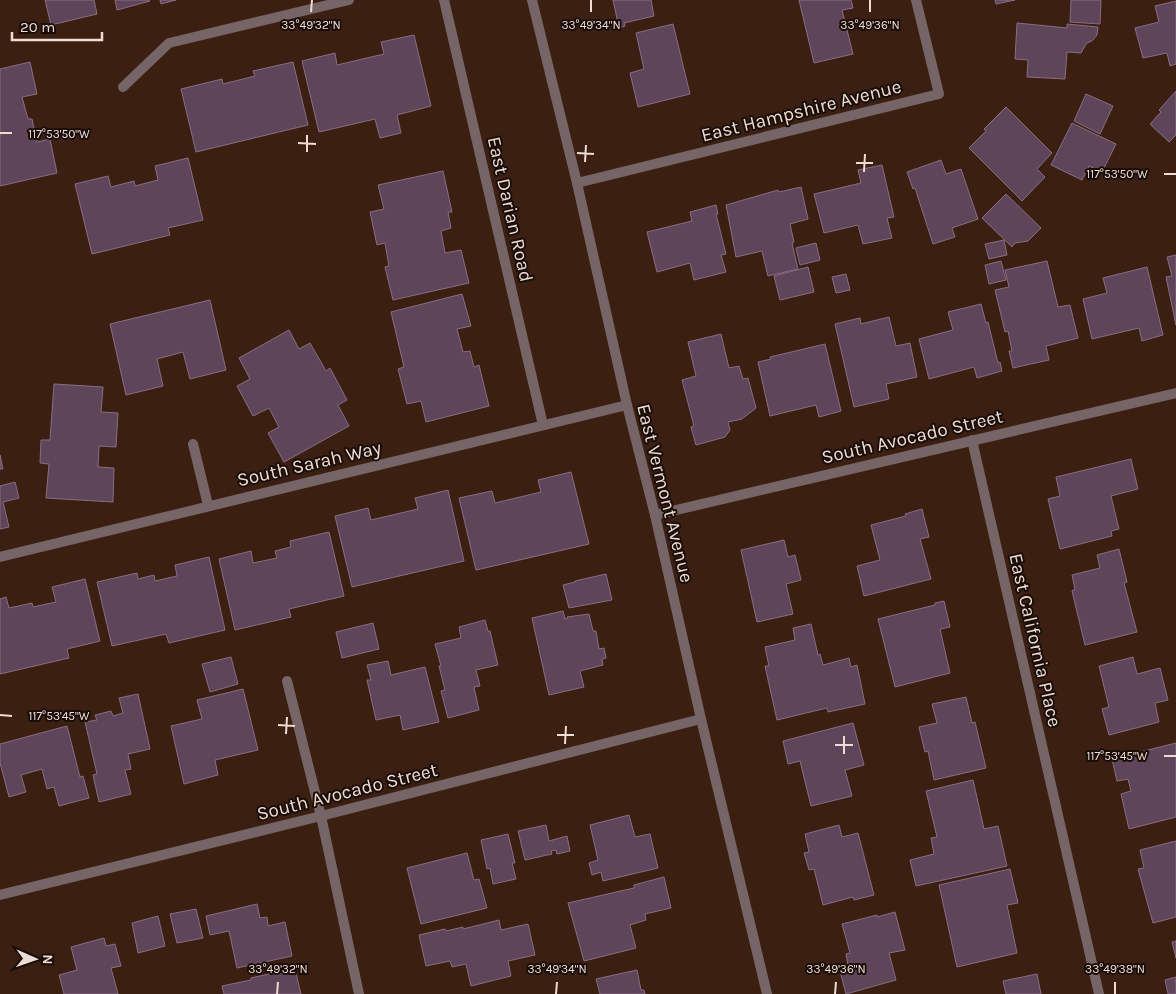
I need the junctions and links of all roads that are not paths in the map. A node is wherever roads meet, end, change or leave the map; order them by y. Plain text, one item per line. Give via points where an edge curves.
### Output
1 (349, 0) edge
2 (444, 0) edge
3 (532, 0) edge
4 (916, 0) edge
5 (123, 87) dead end
6 (577, 183) junction
7 (1176, 393) edge
8 (627, 405) junction
9 (544, 425) junction
10 (972, 440) junction
11 (193, 444) dead end
12 (208, 506) junction
13 (655, 515) junction
14 (0, 557) edge
15 (287, 681) dead end
16 (701, 719) junction
17 (321, 816) junction
18 (0, 895) edge
19 (359, 994) edge
20 (767, 994) edge
21 (1100, 994) edge

1 - 5 street via 169,43
2 - 9 street, East Darian Road
3 - 6 street, East Vermont Avenue
4 - 6 street, East Hampshire Avenue via 940,94
6 - 8 street, East Vermont Avenue
7 - 10 street, South Avocado Street
8 - 9 street, South Sarah Way
8 - 13 street, East Vermont Avenue
9 - 12 street, South Sarah Way
10 - 13 street, South Avocado Street
10 - 21 street, East California Place
11 - 12 street
12 - 14 street, South Sarah Way
13 - 16 street, East Vermont Avenue
15 - 17 street
16 - 17 street, South Avocado Street
16 - 20 street, East Vermont Avenue
17 - 18 street, South Avocado Street
17 - 19 street

